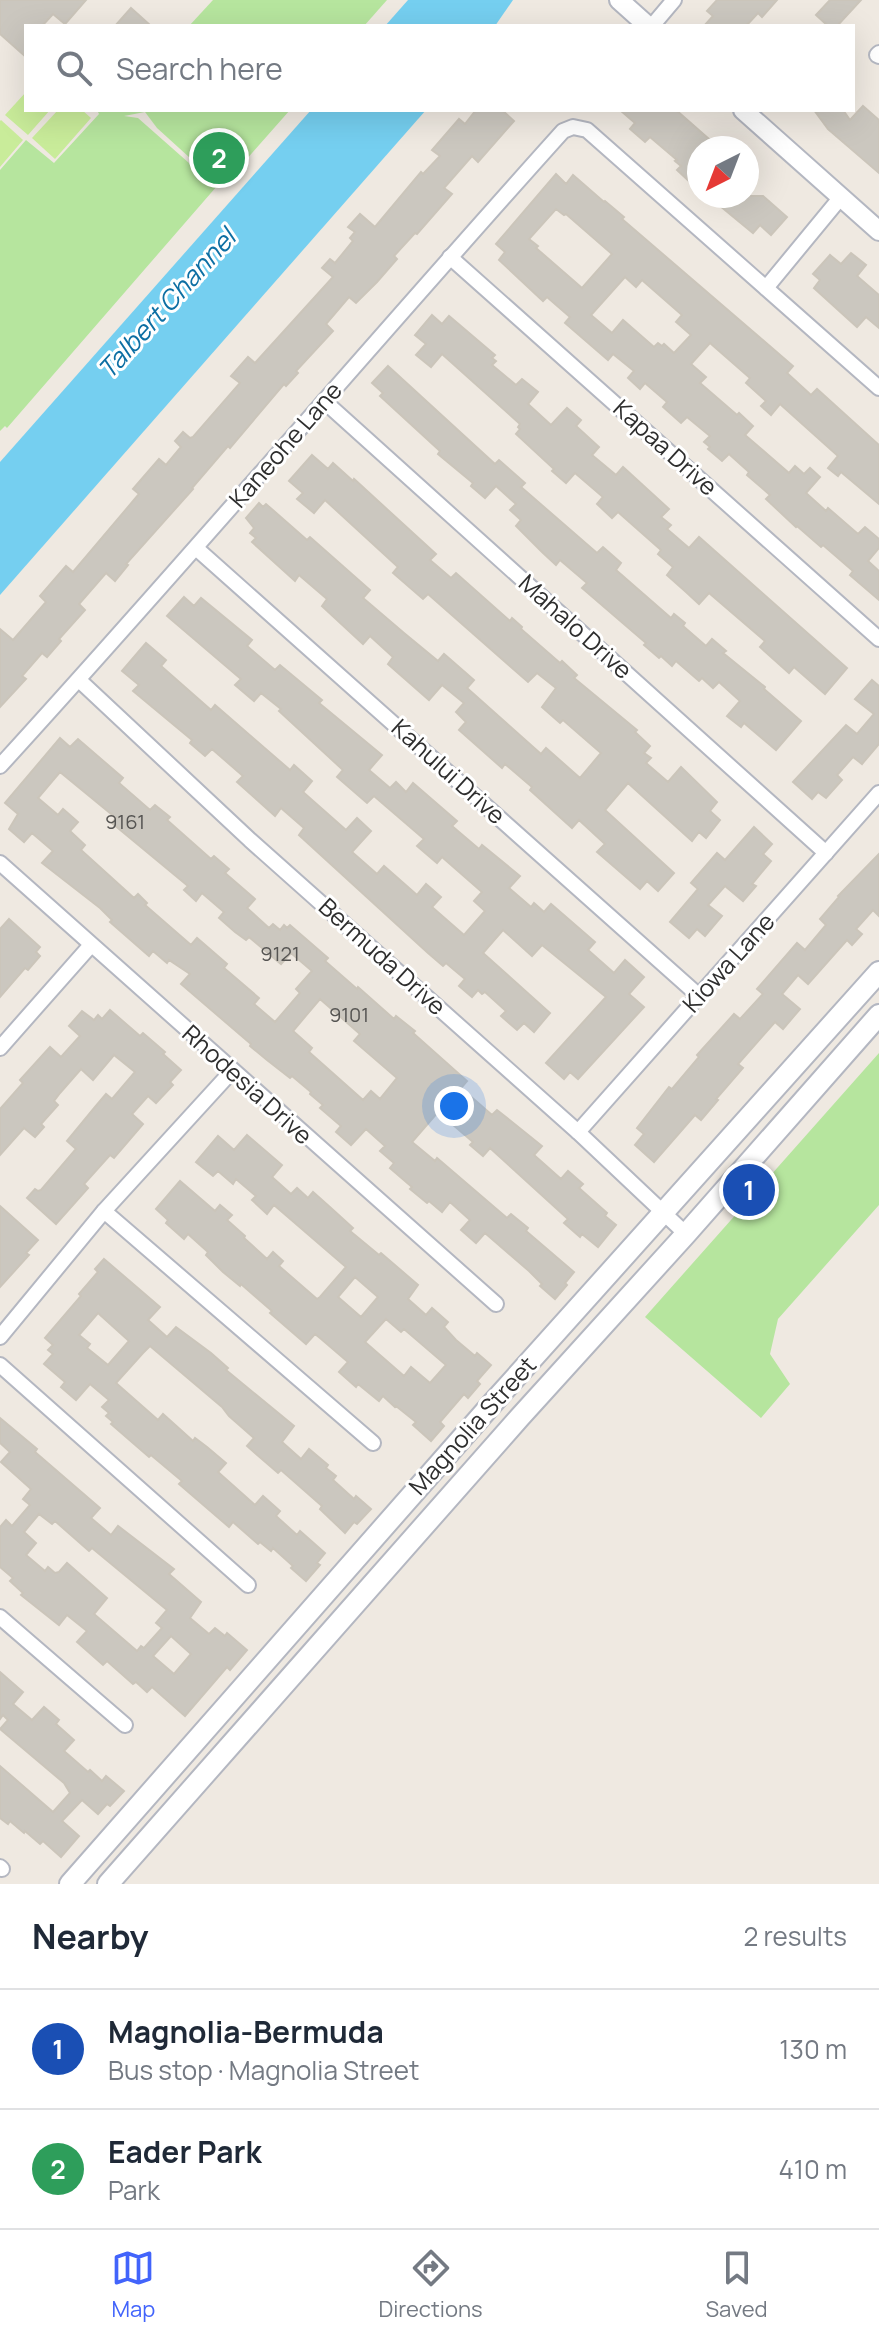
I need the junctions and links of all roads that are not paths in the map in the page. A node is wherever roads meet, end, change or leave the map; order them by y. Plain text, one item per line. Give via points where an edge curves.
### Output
1 (619, 0) edge
2 (674, 0) edge
3 (648, 24) edge
4 (652, 24) edge
5 (745, 112) edge
6 (841, 197) junction
7 (879, 231) edge
8 (450, 257) junction
9 (766, 288) junction
10 (879, 388) edge
11 (324, 401) junction
12 (196, 548) junction
13 (879, 639) edge
14 (79, 680) junction
15 (0, 766) edge
16 (879, 793) edge
17 (826, 853) junction
18 (0, 863) edge
19 (91, 945) junction
20 (879, 972) edge
21 (699, 996) junction
22 (879, 1015) edge
23 (0, 1048) edge
24 (232, 1071) junction
25 (578, 1132) junction
26 (104, 1211) junction
27 (664, 1214) junction
28 (686, 1234) junction
29 (496, 1304) dead end
30 (0, 1337) edge
31 (0, 1365) edge
32 (373, 1443) dead end
33 (248, 1585) dead end
34 (0, 1617) edge
35 (125, 1725) dead end
36 (70, 1884) edge
37 (108, 1884) edge

1 - 3 street
2 - 4 street
5 - 6 street
6 - 7 street
6 - 9 street
8 - 9 street, Kaneohe Lane via 563,131 573,127 587,130
8 - 11 street, Kaneohe Lane
8 - 13 street, Kapaa Drive
9 - 10 street
11 - 12 street, Kaneohe Lane
11 - 17 street, Mahalo Drive
12 - 14 street, Kaneohe Lane
12 - 21 street, Kahului Drive
14 - 15 street, Kaneohe Lane
14 - 25 street, Bermuda Drive
16 - 17 street, Kiowa Lane
17 - 21 street, Kiowa Lane
18 - 19 street, Rhodesia Drive
19 - 23 street
19 - 24 street, Rhodesia Drive
20 - 27 main road, Magnolia Street
21 - 25 street, Kiowa Lane
22 - 28 main road, Magnolia Street
24 - 26 street
24 - 29 street, Rhodesia Drive
25 - 27 street, Bermuda Drive
26 - 30 street
26 - 32 street
27 - 28 street, Bermuda Drive
27 - 36 main road, Magnolia Street
28 - 37 main road, Magnolia Street
31 - 33 street
34 - 35 street

